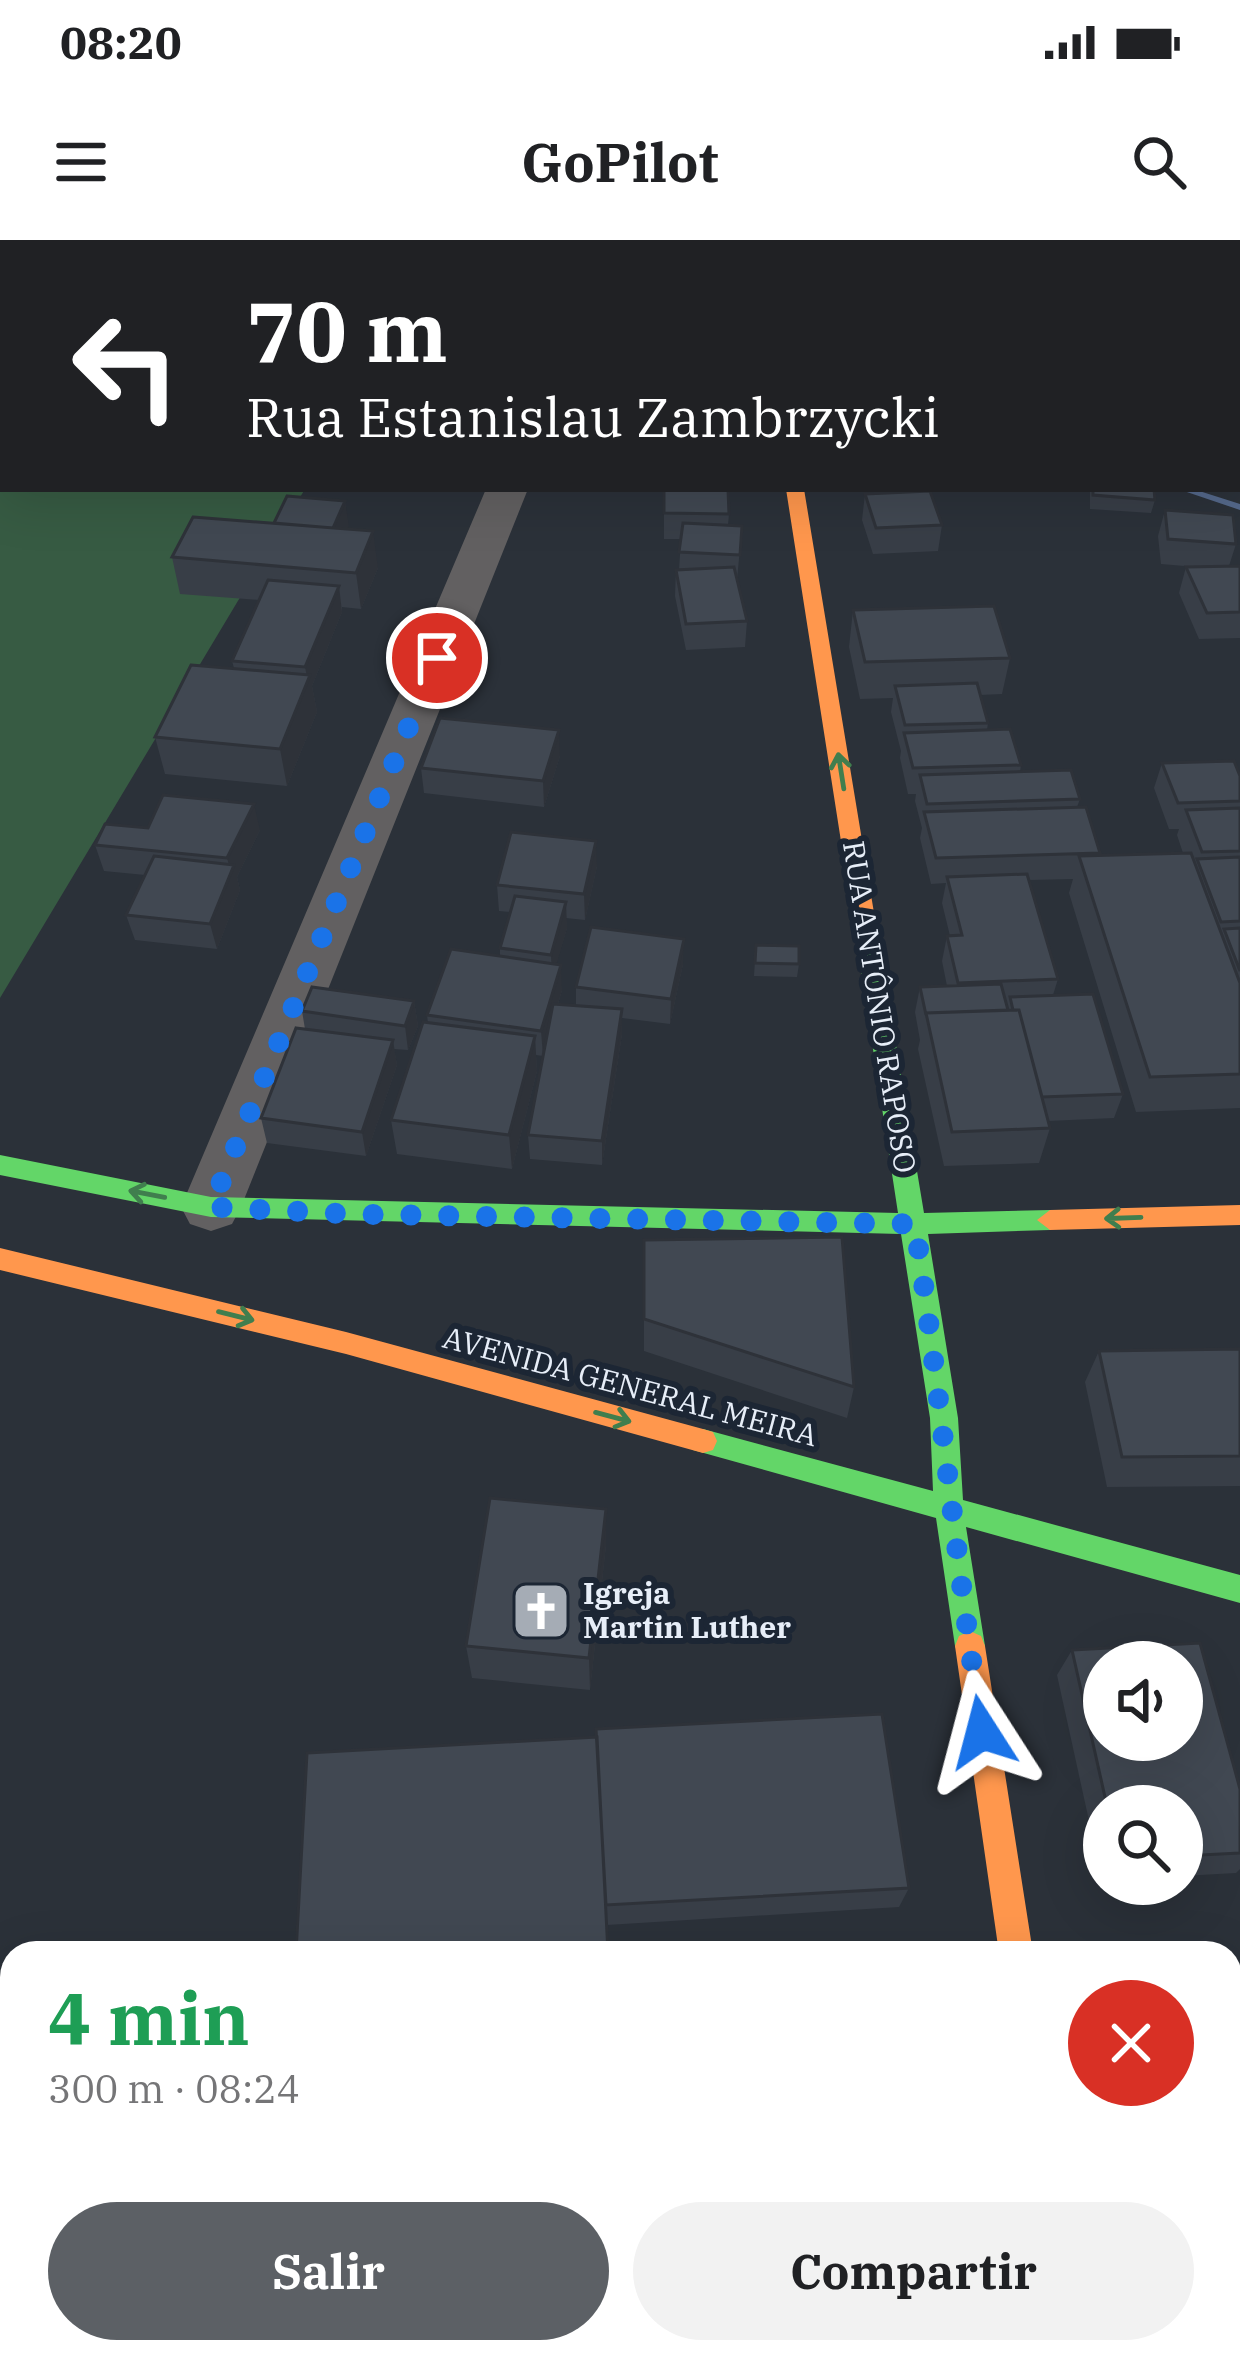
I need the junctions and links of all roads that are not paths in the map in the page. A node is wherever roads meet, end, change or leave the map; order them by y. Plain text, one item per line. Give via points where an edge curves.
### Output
1 (506, 492) edge
2 (795, 492) edge
3 (0, 1165) edge
4 (211, 1207) junction
5 (1240, 1215) edge
6 (915, 1224) junction
7 (0, 1259) edge
8 (944, 1418) junction
9 (914, 1437) dead end
10 (859, 1454) dead end
11 (802, 1469) junction
12 (949, 1510) junction
13 (1240, 1589) edge
14 (1014, 1941) edge

1 - 4 street
6 -> 2 main road, RUA ANTÔNIO RAPOSO
4 -> 3 main road
4 - 6 main road
5 -> 6 main road
6 - 8 main road, RUA ANTÔNIO RAPOSO
7 -> 11 main road, AVENIDA GENERAL MEIRA via 346,1343
8 - 9 main road
8 - 12 main road, RUA ANTÔNIO RAPOSO
10 - 11 main road
11 - 12 main road, AVENIDA GENERAL MEIRA
12 - 13 main road, AVENIDA GENERAL MEIRA
12 - 14 main road, RUA ANTÔNIO RAPOSO

